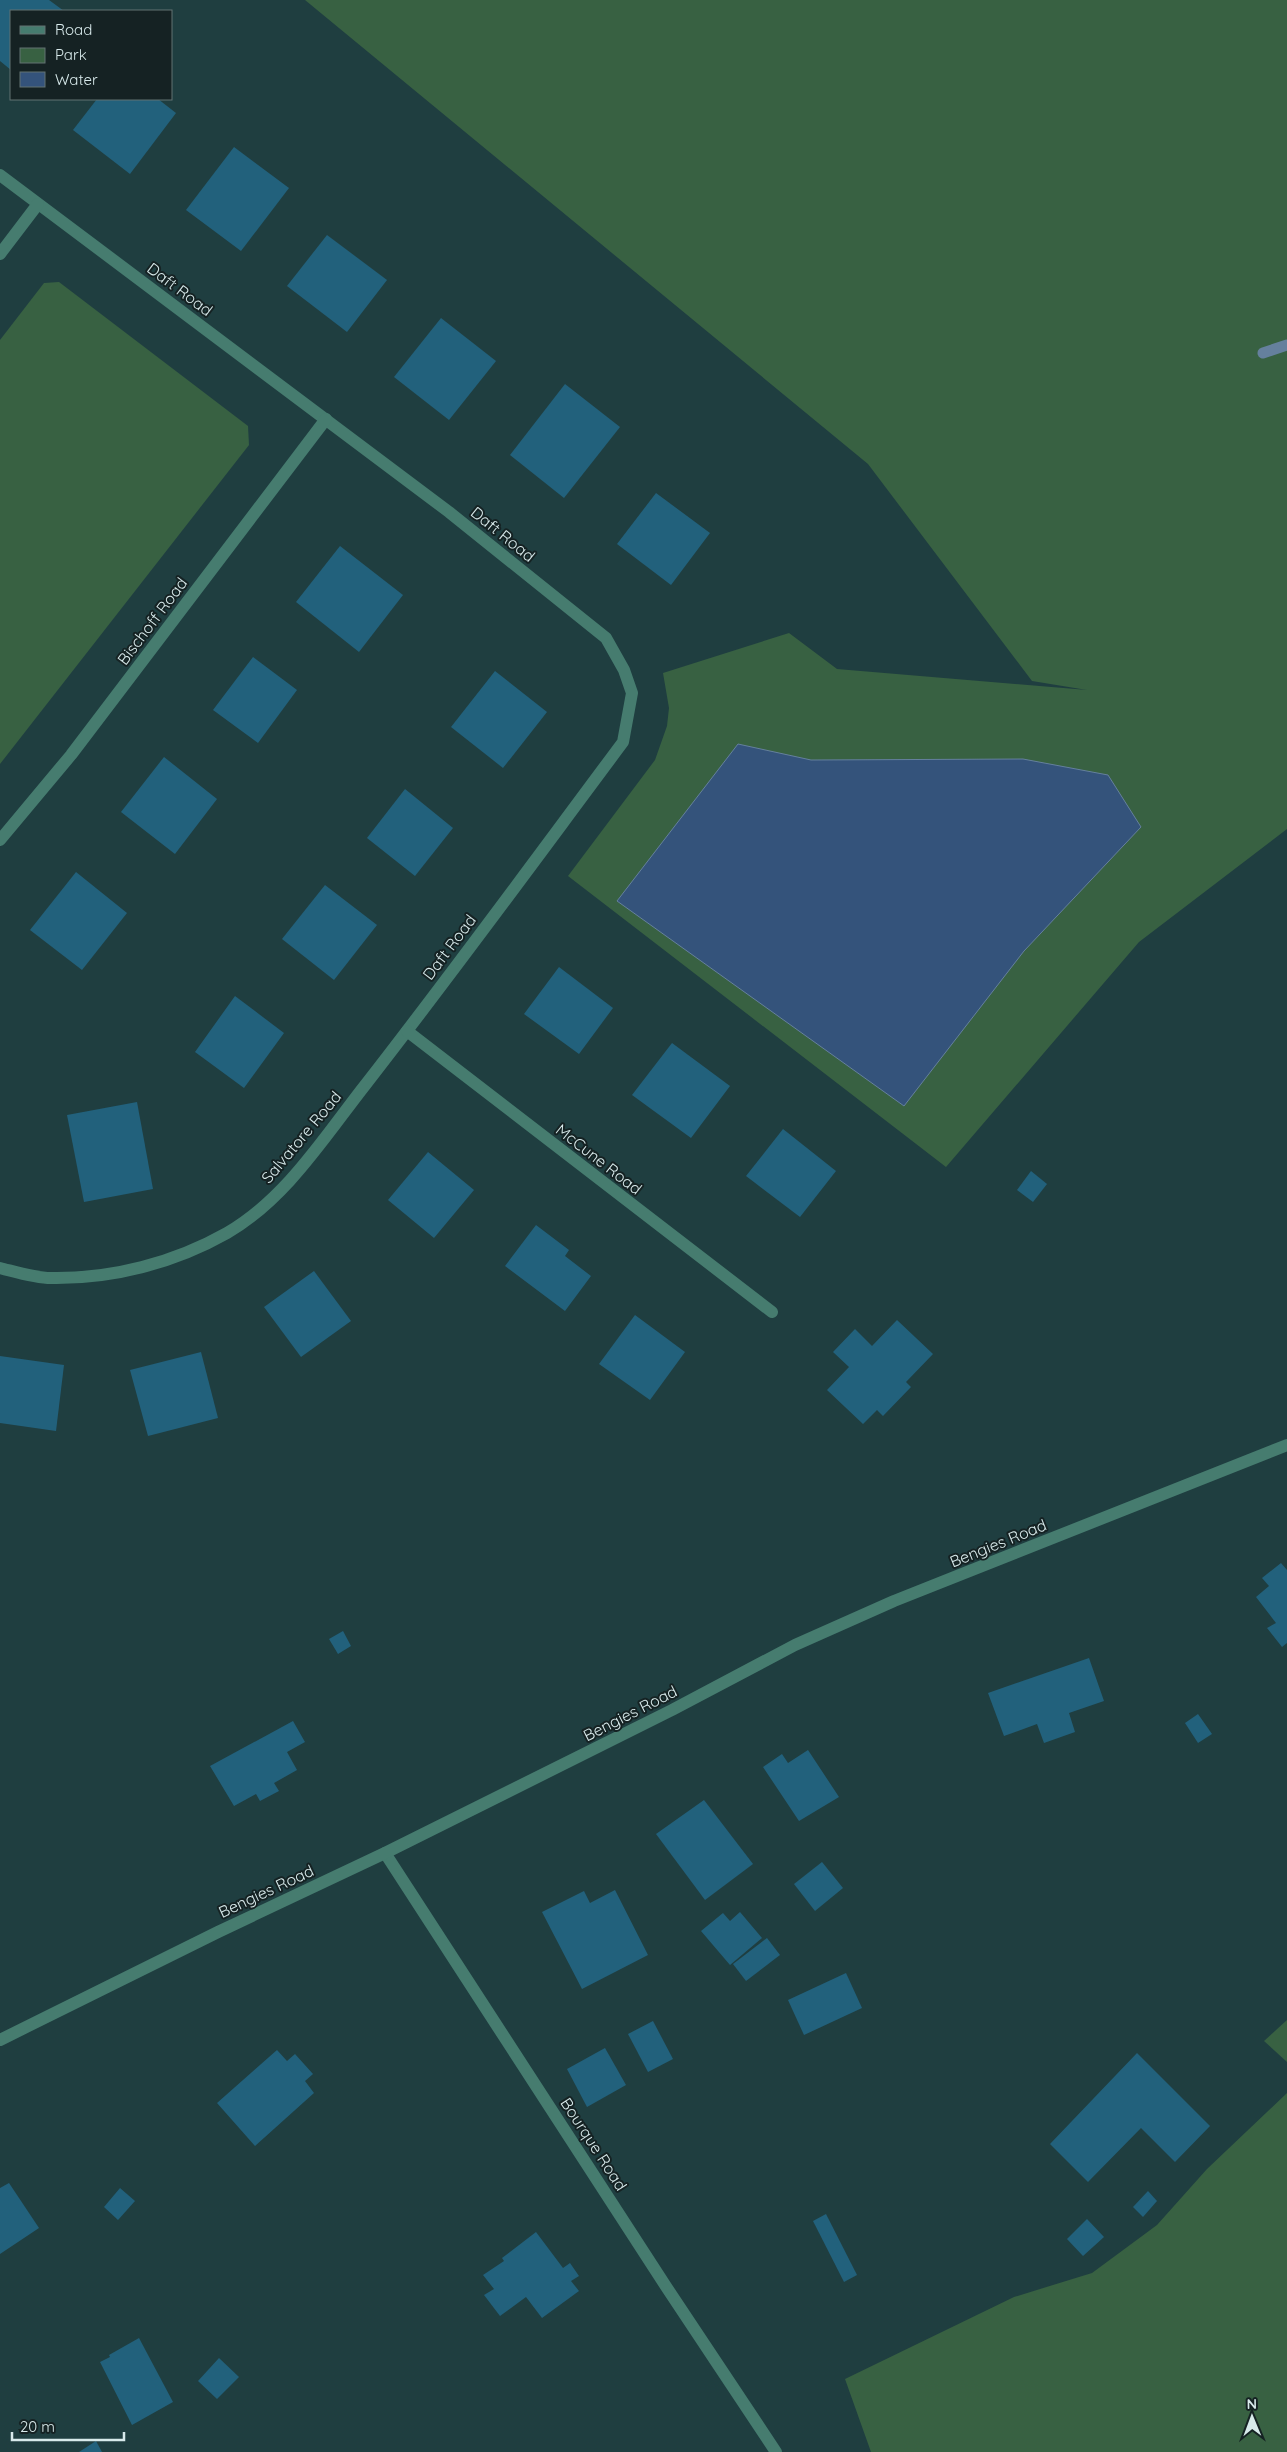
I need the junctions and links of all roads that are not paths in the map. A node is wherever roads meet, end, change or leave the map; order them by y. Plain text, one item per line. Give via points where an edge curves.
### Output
1 (0, 175) edge
2 (38, 204) junction
3 (0, 254) edge
4 (326, 419) junction
5 (0, 840) edge
6 (407, 1031) junction
7 (0, 1268) edge
8 (772, 1312) dead end
9 (1287, 1445) edge
10 (385, 1853) junction
11 (0, 2040) edge
12 (776, 2452) edge

1 - 2 street, Daft Road
2 - 3 street
2 - 4 street, Daft Road
4 - 5 street, Bischoff Road via 71,755
4 - 6 street, Daft Road via 449,512 606,638 624,670 632,693 623,742
6 - 7 street, Salvatore Road via 291,1179 264,1206 228,1232 176,1257 116,1274 50,1278
6 - 8 street, McCune Road
9 - 10 street, Bengies Road via 894,1601 795,1645
10 - 11 street, Bengies Road
10 - 12 street, Bourque Road

